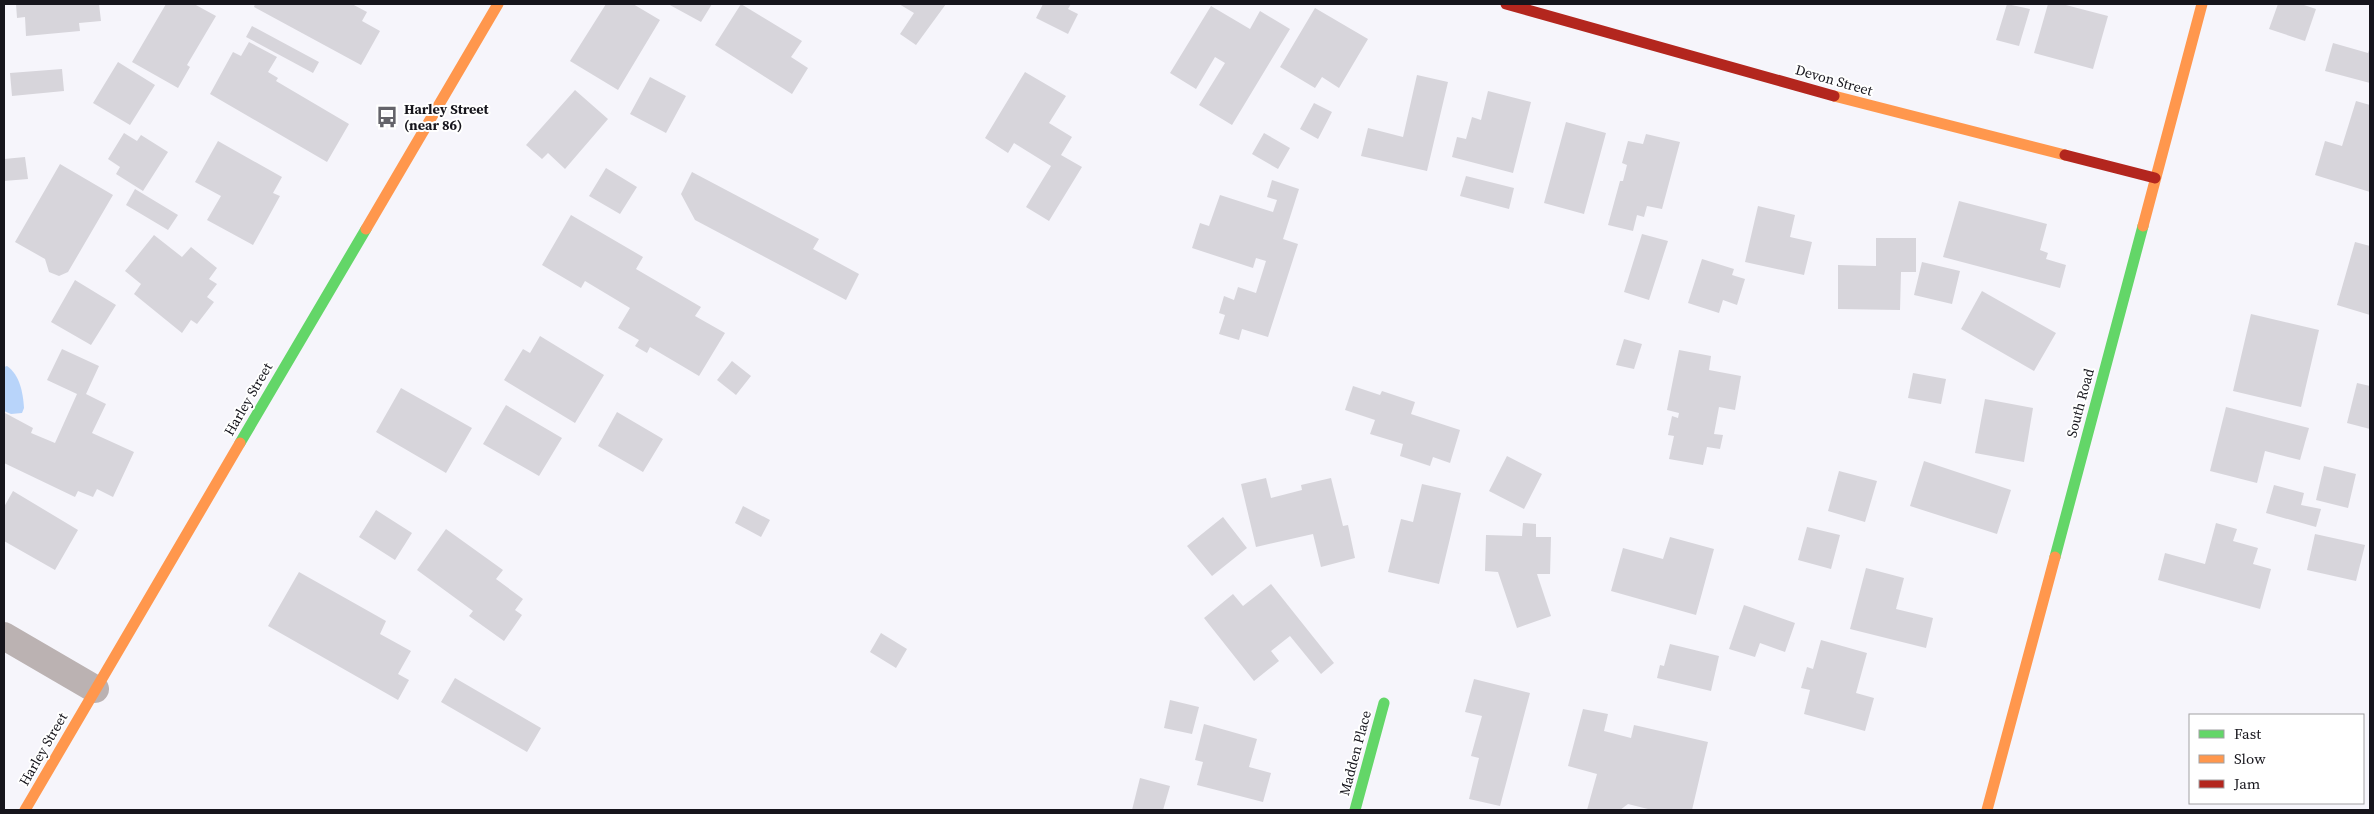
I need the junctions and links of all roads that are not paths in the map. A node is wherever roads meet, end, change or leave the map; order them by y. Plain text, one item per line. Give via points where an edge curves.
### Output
1 (498, 4) edge
2 (1506, 4) edge
3 (2202, 4) edge
4 (2155, 178) junction
5 (4, 636) edge
6 (95, 689) junction
7 (1384, 703) dead end
8 (25, 810) edge
9 (1354, 810) edge
10 (1987, 810) edge

1 - 6 street, Harley Street
2 - 4 street, Devon Street via 1886,110
3 - 4 street, South Road
4 - 10 street, South Road
5 - 6 street
6 - 8 street, Harley Street
7 - 9 street, Madden Place

